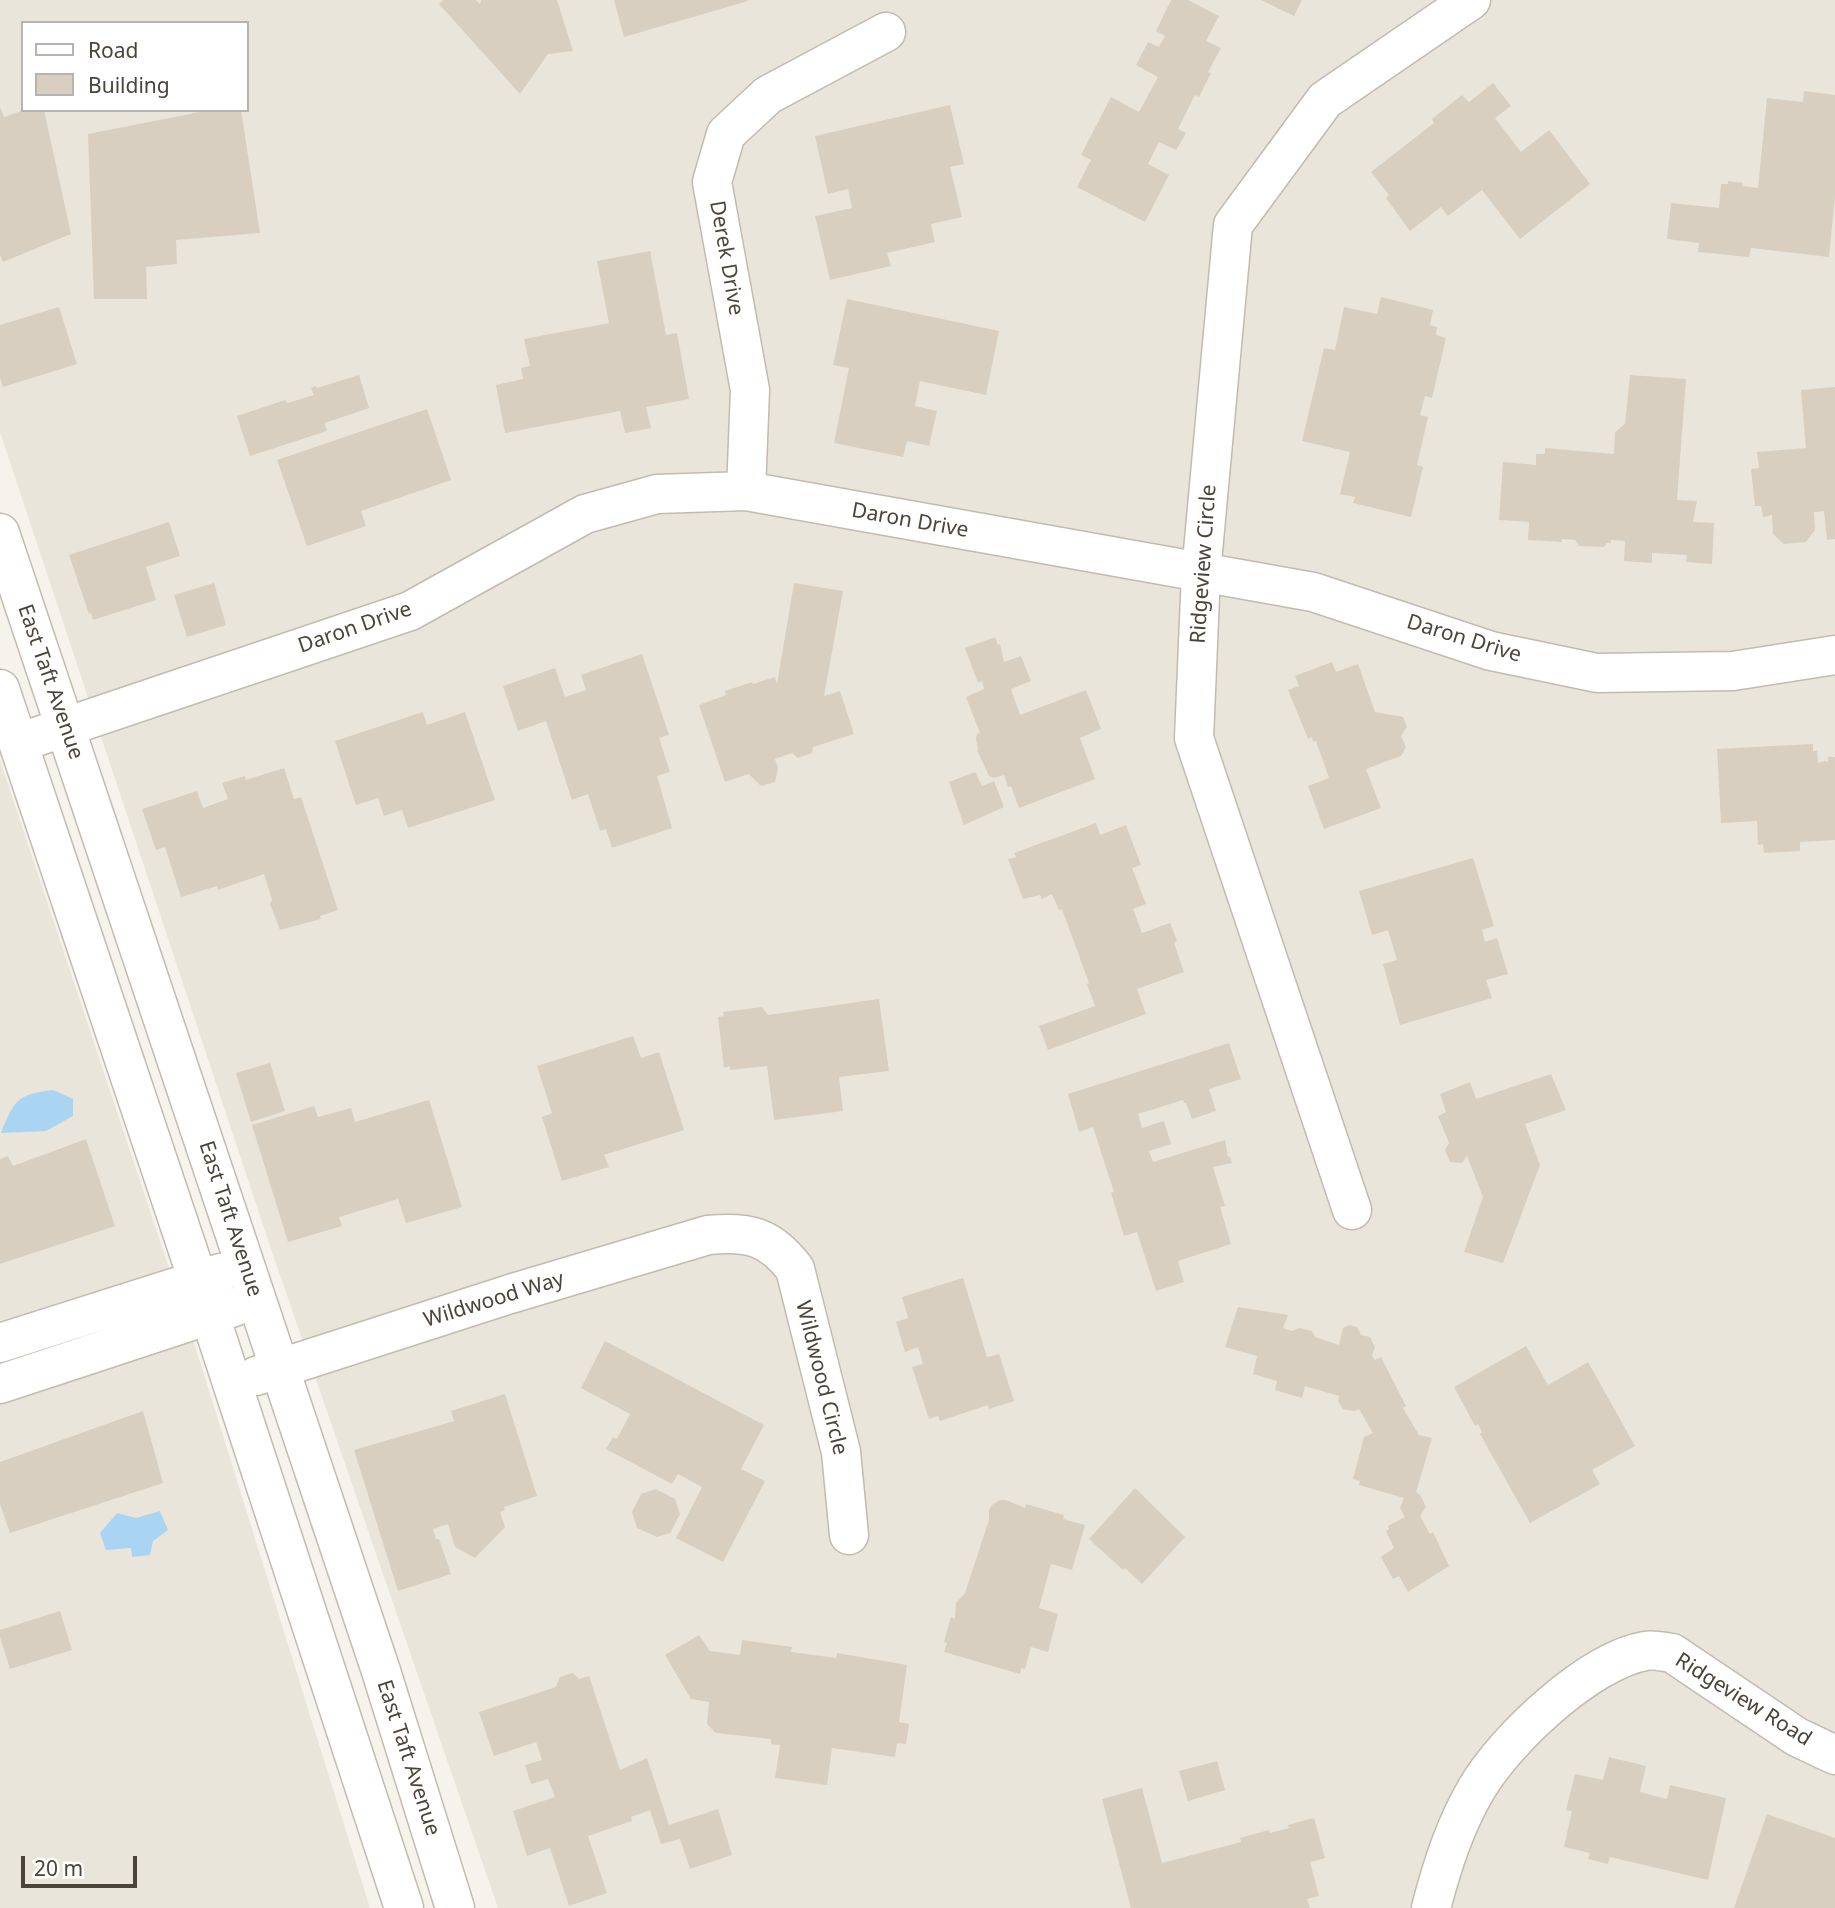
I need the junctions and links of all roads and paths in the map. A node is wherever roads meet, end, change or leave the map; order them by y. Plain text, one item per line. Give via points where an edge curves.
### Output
1 (1471, 0) edge
2 (886, 32) dead end
3 (746, 491) junction
4 (0, 533) edge
5 (1201, 573) junction
6 (1835, 655) edge
7 (0, 689) edge
8 (65, 727) junction
9 (18, 743) junction
10 (1352, 1210) dead end
11 (760, 1238) joint
12 (197, 1280) junction
13 (251, 1282) junction
14 (210, 1316) junction
15 (0, 1343) edge
16 (280, 1368) junction
17 (232, 1383) junction
18 (0, 1384) edge
19 (849, 1535) dead end
20 (1835, 1755) edge
21 (404, 1908) edge
22 (455, 1908) edge
23 (1431, 1908) edge

1 - 5 street, Ridgeview Circle via 1325,100 1233,225
2 - 3 street, Derek Drive via 768,95 726,134 712,182 750,390
3 - 5 street, Daron Drive
3 - 8 street, Daron Drive via 657,494 585,514 410,611
4 - 8 street, East Taft Avenue
5 - 6 street, Daron Drive via 1313,592 1491,651 1597,673 1733,671
5 - 10 street, Ridgeview Circle via 1194,738
7 - 9 street
8 - 9 street, Daron Drive
8 - 13 street, East Taft Avenue
9 - 12 street
11 - 16 street, Wildwood Way via 735,1232 708,1235
11 - 19 street, Wildwood Circle via 781,1251 794,1269 841,1452
12 - 13 street
12 - 14 street
12 - 15 street
13 - 14 street
13 - 16 street, East Taft Avenue
14 - 17 street
14 - 18 street
16 - 17 street, Wildwood Way
16 - 22 street, East Taft Avenue
17 - 21 street
20 - 23 street, Ridgeview Road via 1797,1737 1672,1653 1648,1650 1627,1655 1564,1693 1503,1753 1478,1786 1461,1820

